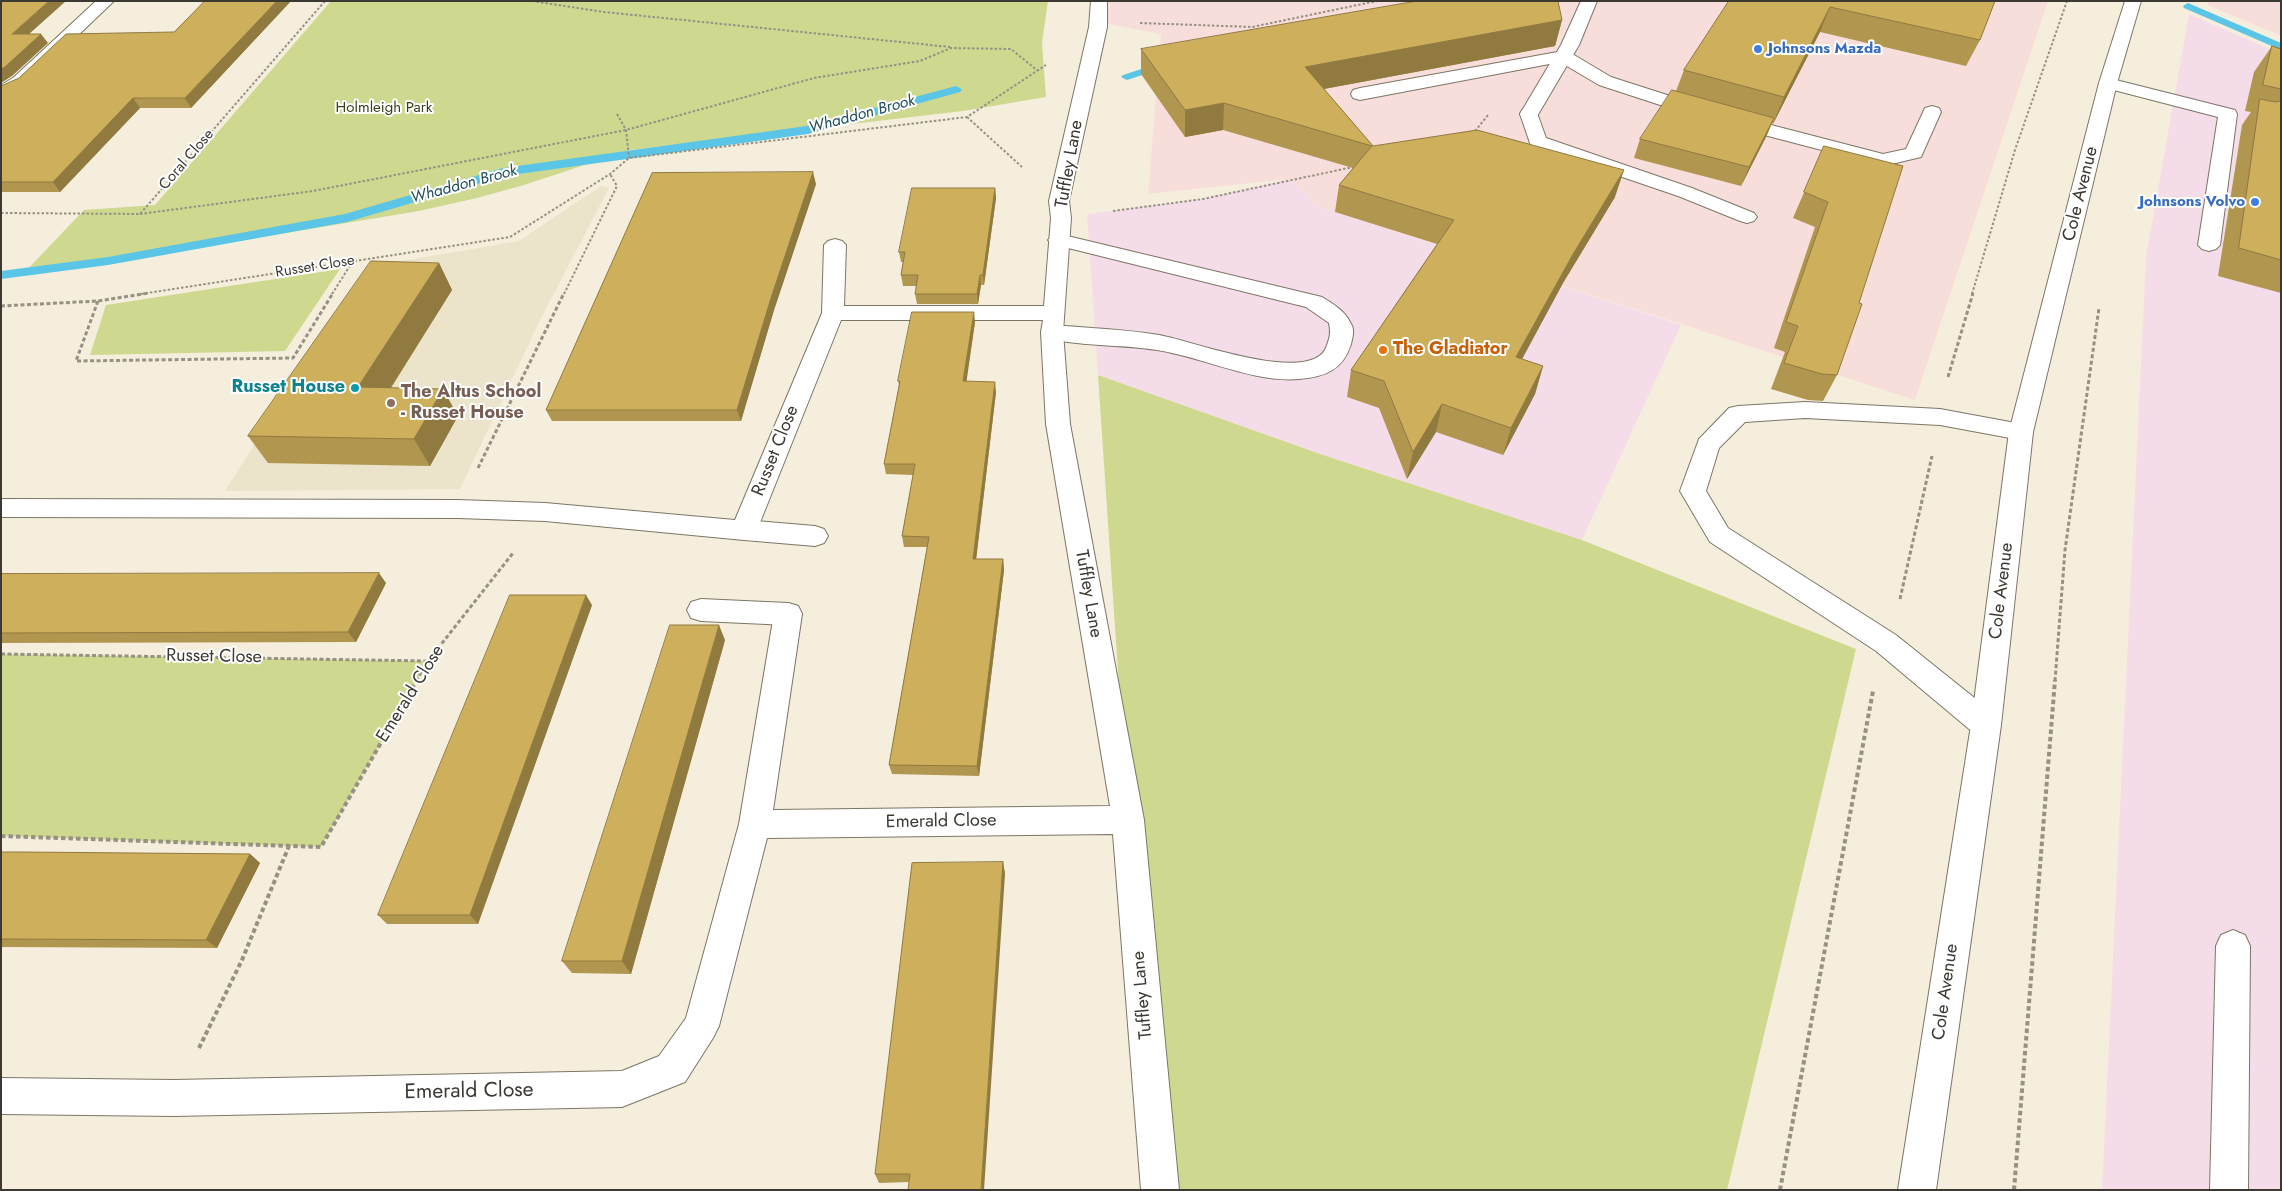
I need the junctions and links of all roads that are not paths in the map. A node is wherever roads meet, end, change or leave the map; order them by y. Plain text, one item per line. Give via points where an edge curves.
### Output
1 (106, 1) edge
2 (1589, 1) edge
3 (2134, 1) edge
4 (1098, 17) edge
5 (1563, 56) junction
6 (2108, 83) junction
7 (1, 93) edge
8 (1360, 94) edge
9 (1932, 112) dead end
10 (1747, 217) dead end
11 (1060, 220) junction
12 (835, 245) dead end
13 (2210, 245) dead end
14 (833, 313) junction
15 (1054, 322) junction
16 (2021, 432) junction
17 (1, 508) edge
18 (744, 530) junction
19 (815, 536) dead end
20 (701, 610) dead end
21 (1986, 725) junction
22 (1128, 820) junction
23 (756, 824) junction
24 (2233, 946) dead end
25 (1, 1096) edge
26 (1160, 1190) edge
27 (1917, 1190) edge
28 (2229, 1190) edge

1 - 7 main road via 19,82
2 - 5 main road
3 - 6 main road, Cole Avenue
4 - 11 main road, Tuffley Lane
5 - 8 main road
5 - 9 main road via 1605,81 1710,115 1882,160 1914,153
5 - 10 main road via 1529,114 1538,142 1685,192
6 - 13 main road via 2237,116
6 - 16 main road, Cole Avenue
11 - 15 main road, Tuffley Lane
11 - 15 main road via 1314,302 1335,316 1342,329 1342,342 1332,360 1320,369 1299,372 1272,370 1172,344
12 - 14 main road
14 - 15 main road
14 - 18 main road, Russet Close
15 - 22 main road, Tuffley Lane via 1058,424
16 - 21 main road, Cole Avenue
16 - 21 main road via 1940,417 1804,410 1738,414 1708,445 1693,491 1719,535 1886,643
17 - 18 main road via 458,508 545,512
18 - 19 main road
20 - 23 main road, Emerald Close via 788,614
21 - 27 main road, Cole Avenue
22 - 23 main road, Emerald Close
22 - 26 main road, Tuffley Lane
23 - 25 main road, Emerald Close via 701,1026 672,1069 622,1089 174,1098
24 - 28 main road

